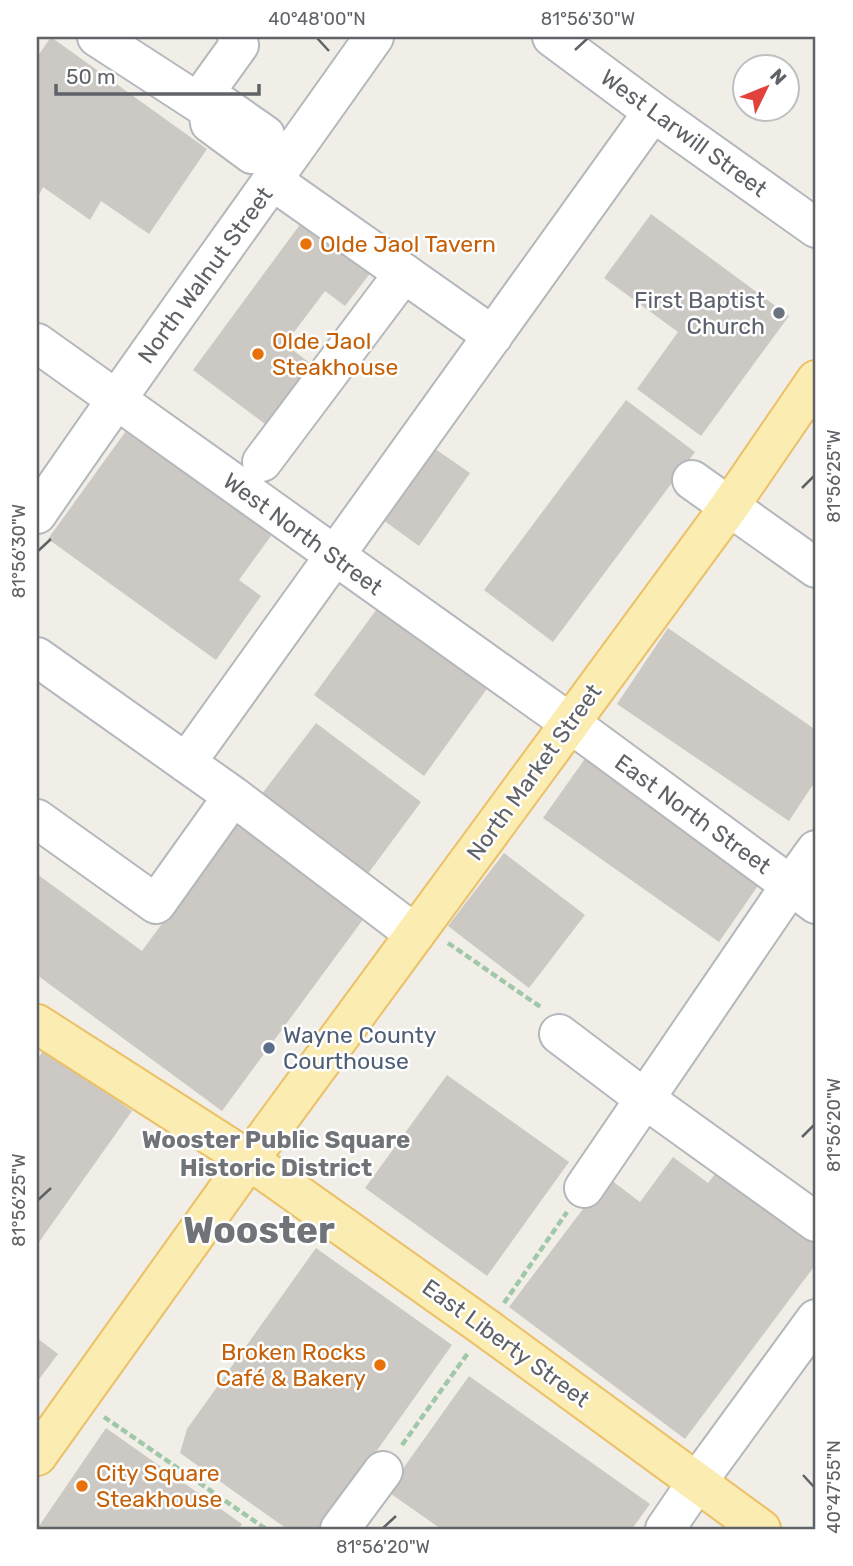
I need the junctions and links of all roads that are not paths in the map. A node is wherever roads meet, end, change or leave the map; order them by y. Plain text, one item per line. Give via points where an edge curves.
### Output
1 (237, 37) edge
2 (374, 37) edge
3 (552, 37) edge
4 (116, 42) edge
5 (653, 112) junction
6 (273, 181) junction
7 (816, 228) edge
8 (404, 273) junction
9 (493, 336) junction
10 (37, 343) edge
11 (816, 380) edge
12 (116, 399) junction
13 (262, 463) dead end
14 (692, 480) dead end
15 (729, 507) junction
16 (37, 514) edge
17 (334, 556) junction
18 (816, 568) edge
19 (37, 657) edge
20 (570, 723) junction
21 (187, 763) junction
22 (233, 796) junction
23 (37, 819) edge
24 (816, 850) edge
25 (803, 895) edge
26 (418, 930) junction
27 (551, 1021) road end
28 (37, 1024) edge
29 (645, 1099) junction
30 (249, 1160) junction
31 (584, 1188) road end
32 (816, 1222) edge
33 (816, 1319) edge
34 (37, 1456) edge
35 (383, 1471) road end
36 (697, 1482) junction
37 (340, 1529) edge
38 (665, 1529) edge
39 (761, 1529) edge

1 - 4 street via 239,45 203,105
2 - 6 street, North Walnut Street
3 - 5 street, West Larwill Street
5 - 7 street, West Larwill Street
5 - 9 street
6 - 8 street
6 - 12 street, North Walnut Street
8 - 9 street
8 - 13 street
9 - 17 street
10 - 12 street, West North Street
11 - 15 main road, North Market Street
12 - 16 street, North Walnut Street
12 - 17 street, West North Street
14 - 15 street
15 - 18 street
15 - 20 main road, North Market Street
17 - 20 street, West North Street
17 - 21 street
19 - 21 street
20 - 25 street, East North Street
20 - 26 main road, North Market Street
21 - 22 street
22 - 23 street via 156,904
22 - 26 street
24 - 25 street
25 - 29 street
26 - 30 main road, North Market Street
27 - 29 street
28 - 30 main road, East Liberty Street
29 - 31 street
29 - 32 street
30 - 34 main road, North Market Street
30 - 36 main road, East Liberty Street
33 - 36 street
35 - 37 street
36 - 38 street
36 - 39 main road, East Liberty Street

